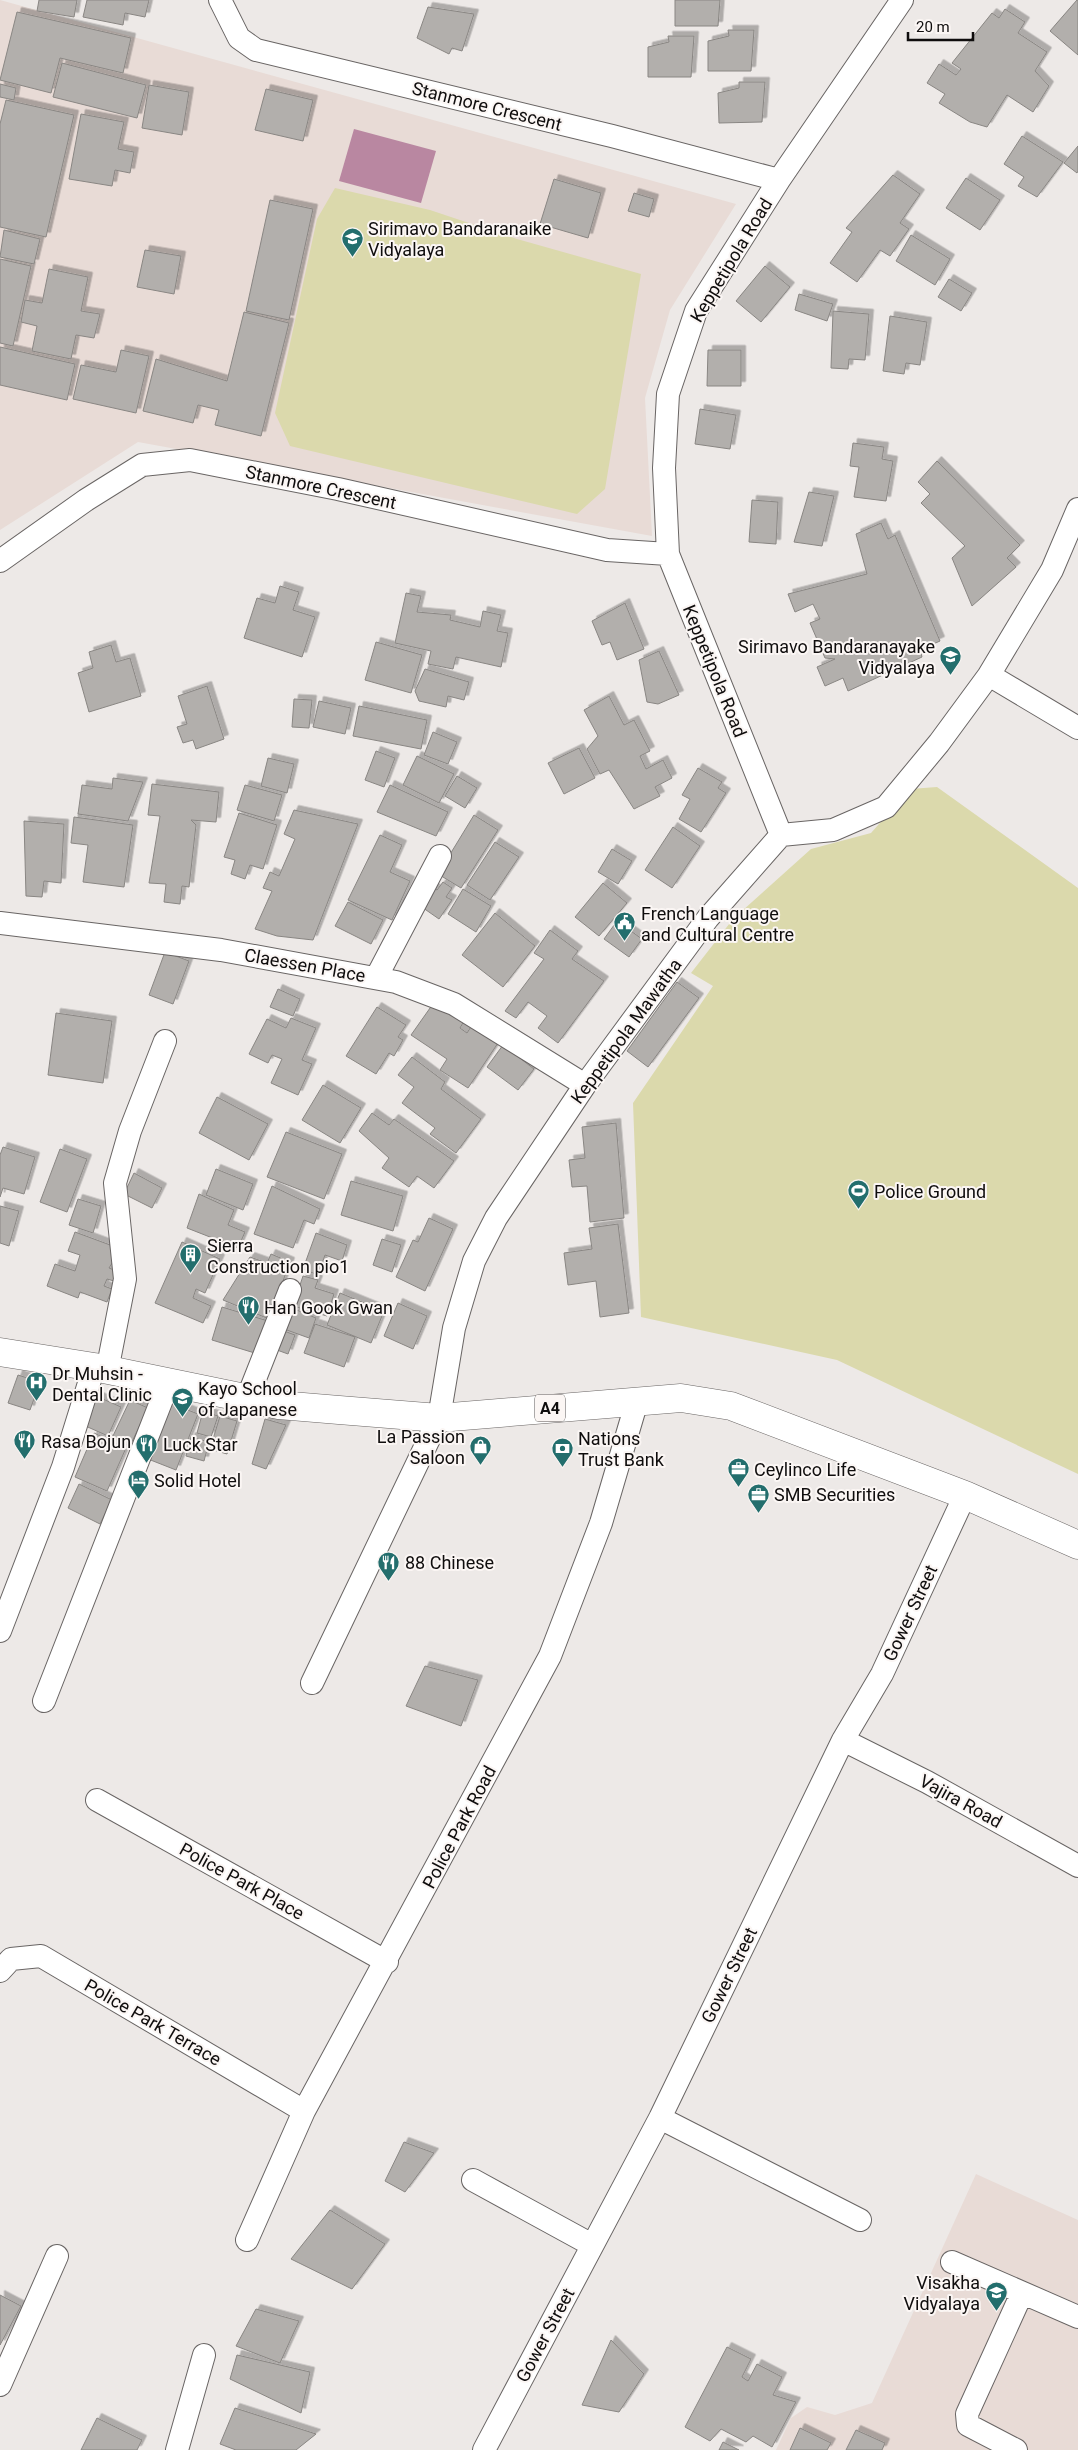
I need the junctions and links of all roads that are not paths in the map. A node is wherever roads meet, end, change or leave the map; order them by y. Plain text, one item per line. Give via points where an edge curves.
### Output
1 (220, 0) edge
2 (902, 0) edge
3 (779, 180) junction
4 (1078, 509) edge
5 (668, 554) junction
6 (0, 561) edge
7 (989, 676) junction
8 (1078, 728) edge
9 (781, 835) junction
10 (440, 856) dead end
11 (0, 923) edge
12 (376, 978) junction
13 (165, 1041) dead end
14 (585, 1085) junction
15 (290, 1290) dead end
16 (0, 1352) edge
17 (101, 1369) junction
18 (168, 1384) junction
19 (247, 1400) junction
20 (638, 1401) junction
21 (439, 1418) junction
22 (965, 1495) junction
23 (1078, 1545) edge
24 (0, 1631) edge
25 (312, 1684) dead end
26 (44, 1701) dead end
27 (843, 1740) junction
28 (97, 1800) dead end
29 (1078, 1866) edge
30 (387, 1962) junction
31 (0, 1971) edge
32 (304, 2111) junction
33 (660, 2118) junction
34 (473, 2180) dead end
35 (860, 2220) dead end
36 (247, 2240) dead end
37 (592, 2245) junction
38 (57, 2256) dead end
39 (952, 2262) dead end
40 (1022, 2293) junction
41 (1078, 2317) edge
42 (204, 2355) dead end
43 (0, 2385) edge
44 (177, 2450) edge
45 (484, 2450) edge
46 (1016, 2450) edge

1 - 3 street, Stanmore Crescent via 239,38 256,50
2 - 3 street, Keppetipola Road
3 - 5 street, Keppetipola Road via 696,311 668,394 664,468
4 - 7 street via 1052,570
5 - 6 street, Stanmore Crescent via 607,550 338,489 190,460 142,465
5 - 9 street, Keppetipola Road
7 - 8 street
7 - 9 street via 886,807 833,830
9 - 14 street, Keppetipola Mawatha via 708,918
10 - 12 street
11 - 12 street, Claessen Place via 221,950
12 - 14 street, Claessen Place via 396,982 454,1004
13 - 17 street via 130,1130 115,1183 125,1279
14 - 21 street, Keppetipola Mawatha via 496,1218 474,1261 454,1328
15 - 19 street
16 - 17 highway, A4
17 - 18 highway, A4
17 - 24 street
18 - 19 highway, A4
18 - 26 street
19 - 21 highway, A4 via 279,1406
20 - 21 highway, A4
20 - 22 highway, A4 via 681,1398 731,1406
20 - 30 street, Police Park Road via 601,1523 550,1656
21 - 25 street, Keppetipola Mawatha
22 - 23 highway, A4
22 - 27 street, Gower Street via 882,1674
27 - 29 street, Vajira Road via 927,1782
27 - 33 street, Gower Street
28 - 30 street, Police Park Place
30 - 32 street, Police Park Road
31 - 32 street, Police Park Terrace via 11,1959 41,1956
32 - 36 street, Police Park Road
33 - 35 street
33 - 37 street, Gower Street
34 - 37 street
37 - 45 street, Gower Street
38 - 43 street
39 - 40 street
40 - 41 street
40 - 46 street via 967,2414 968,2425
42 - 44 street

